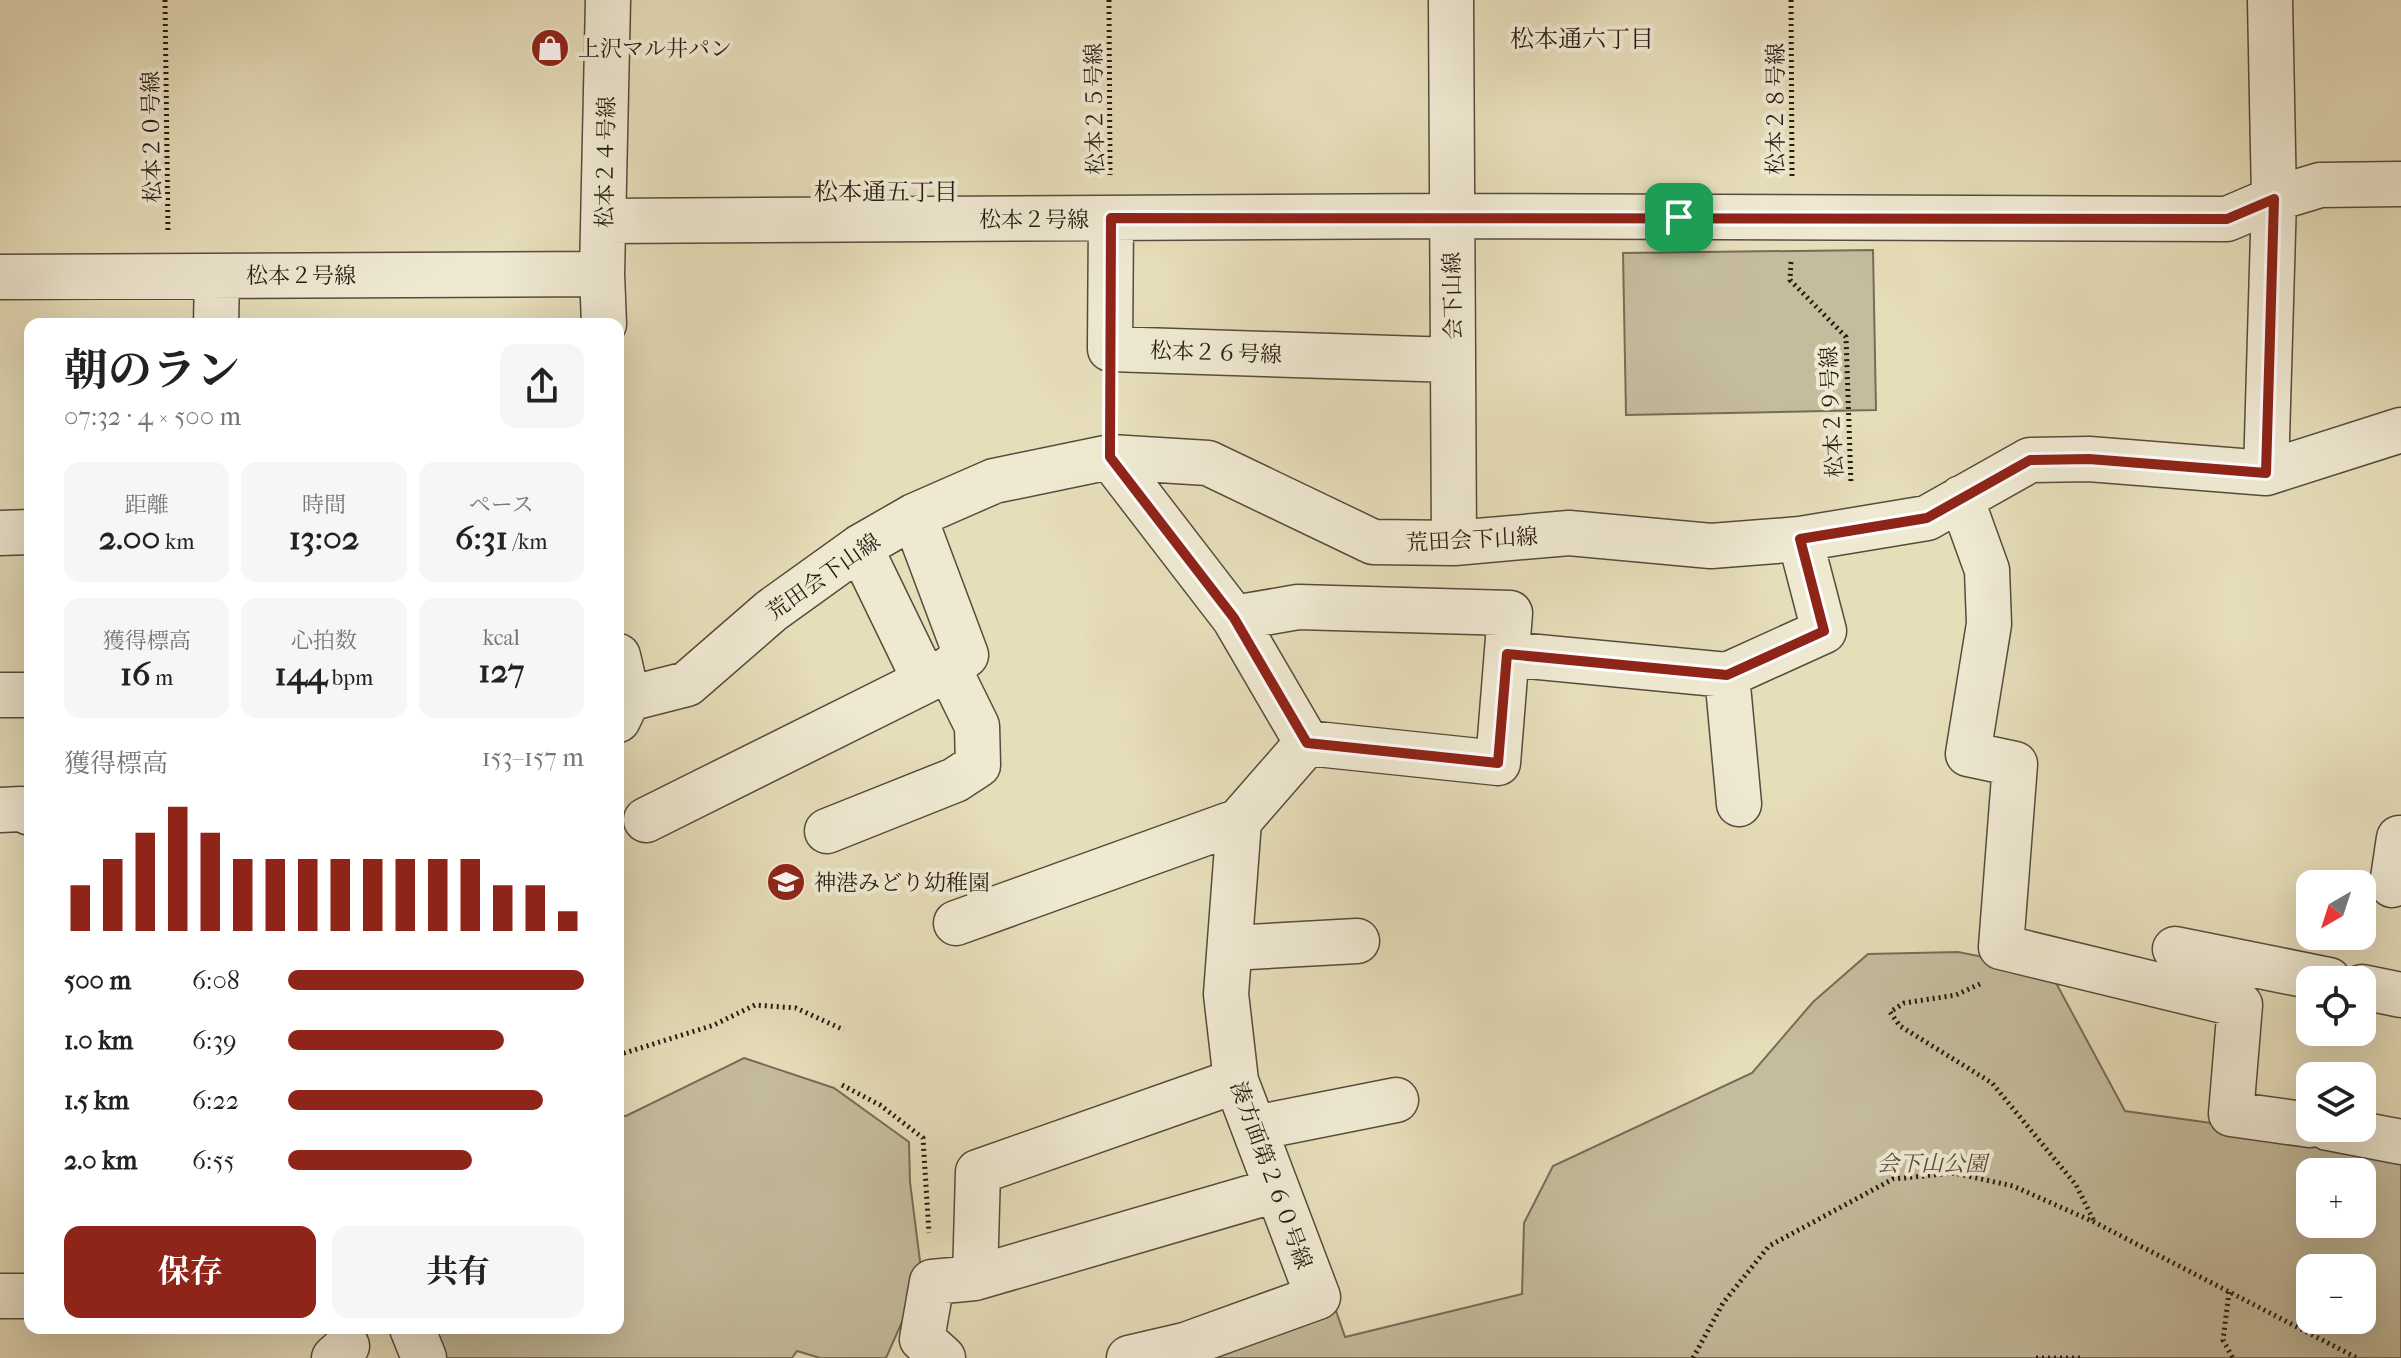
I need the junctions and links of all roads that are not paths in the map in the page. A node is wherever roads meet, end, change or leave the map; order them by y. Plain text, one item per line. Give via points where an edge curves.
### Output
1 (608, 0) edge
2 (1451, 0) edge
3 (2270, 0) edge
4 (2401, 184) edge
5 (2274, 199) junction
6 (1452, 216) junction
7 (1111, 218) junction
8 (605, 221) junction
9 (602, 274) junction
10 (217, 276) junction
11 (0, 277) edge
12 (216, 318) edge
13 (604, 318) edge
14 (1453, 360) junction
15 (2401, 430) edge
16 (1110, 457) junction
17 (2266, 473) junction
18 (1961, 498) junction
19 (914, 516) junction
20 (24, 532) edge
21 (0, 533) edge
22 (1800, 539) junction
23 (1454, 543) junction
24 (860, 547) junction
25 (1234, 618) junction
26 (1507, 654) junction
27 (937, 675) junction
28 (1727, 675) junction
29 (0, 695) edge
30 (24, 695) edge
31 (624, 704) edge
32 (1307, 743) junction
33 (1739, 804) dead end
34 (0, 810) edge
35 (24, 810) edge
36 (646, 820) dead end
37 (1239, 821) junction
38 (827, 831) dead end
39 (2388, 838) edge
40 (2392, 885) dead end
41 (956, 923) dead end
42 (1357, 941) dead end
43 (1230, 948) junction
44 (2175, 949) dead end
45 (2296, 973) edge
46 (2376, 990) edge
47 (2401, 995) edge
48 (1236, 1081) junction
49 (1396, 1100) dead end
50 (2296, 1123) edge
51 (1255, 1128) junction
52 (2376, 1137) edge
53 (2401, 1142) edge
54 (1276, 1190) junction
55 (975, 1278) junction
56 (0, 1296) edge
57 (24, 1296) edge
58 (414, 1334) edge
59 (1183, 1352) edge
60 (424, 1358) edge
61 (943, 1358) edge
62 (1129, 1358) edge

1 - 8 street, 松本２４号線
2 - 6 street, 会下山線
3 - 5 street
4 - 5 street, 松本２号線 via 2320,185
5 - 6 street, 松本２号線 via 2227,219
5 - 17 street
6 - 7 street, 松本２号線
6 - 14 street, 会下山線
7 - 8 street, 松本２号線
7 - 14 street, 松本２６号線 via 1110,349
8 - 9 street, 松本２４号線
9 - 10 street, 松本２号線
9 - 13 street, 松本２４号線
10 - 11 street, 松本２号線
10 - 12 street
14 - 23 street, 会下山線
15 - 17 street, 荒田会下山線
16 - 19 street, 荒田会下山線 via 994,481
16 - 23 street, 荒田会下山線 via 1208,463 1373,542
16 - 25 street
17 - 18 street, 荒田会下山線 via 2089,459 2030,460
18 - 22 street, 荒田会下山線 via 1927,518
18 - 50 street via 1987,570 1989,624 1968,754 2015,764 2001,947 2240,1005 2231,1114
19 - 24 street, 荒田会下山線
19 - 27 street via 966,655
20 - 21 street
22 - 23 street, 荒田会下山線 via 1711,546 1569,533
22 - 28 street via 1824,631
24 - 27 street
24 - 31 street, 荒田会下山線 via 771,611 687,684
25 - 26 street via 1298,607 1510,613
25 - 32 street
26 - 28 street
26 - 32 street via 1498,763
27 - 36 street
27 - 38 street via 977,726 978,765 955,780
28 - 33 street
29 - 30 street
32 - 37 street
34 - 35 street
37 - 41 street
37 - 43 street, 湊方面第２６０号線
39 - 40 street
42 - 43 street
43 - 48 street, 湊方面第２６０号線 via 1226,994
44 - 45 street
46 - 47 street
48 - 51 street, 湊方面第２６０号線
48 - 55 street via 978,1172
49 - 51 street
51 - 54 street, 湊方面第２６０号線
52 - 53 street
54 - 55 street
54 - 59 street, 湊方面第２６０号線 via 1318,1297
55 - 61 street via 932,1282 922,1339
56 - 57 street
58 - 60 street
59 - 62 street

